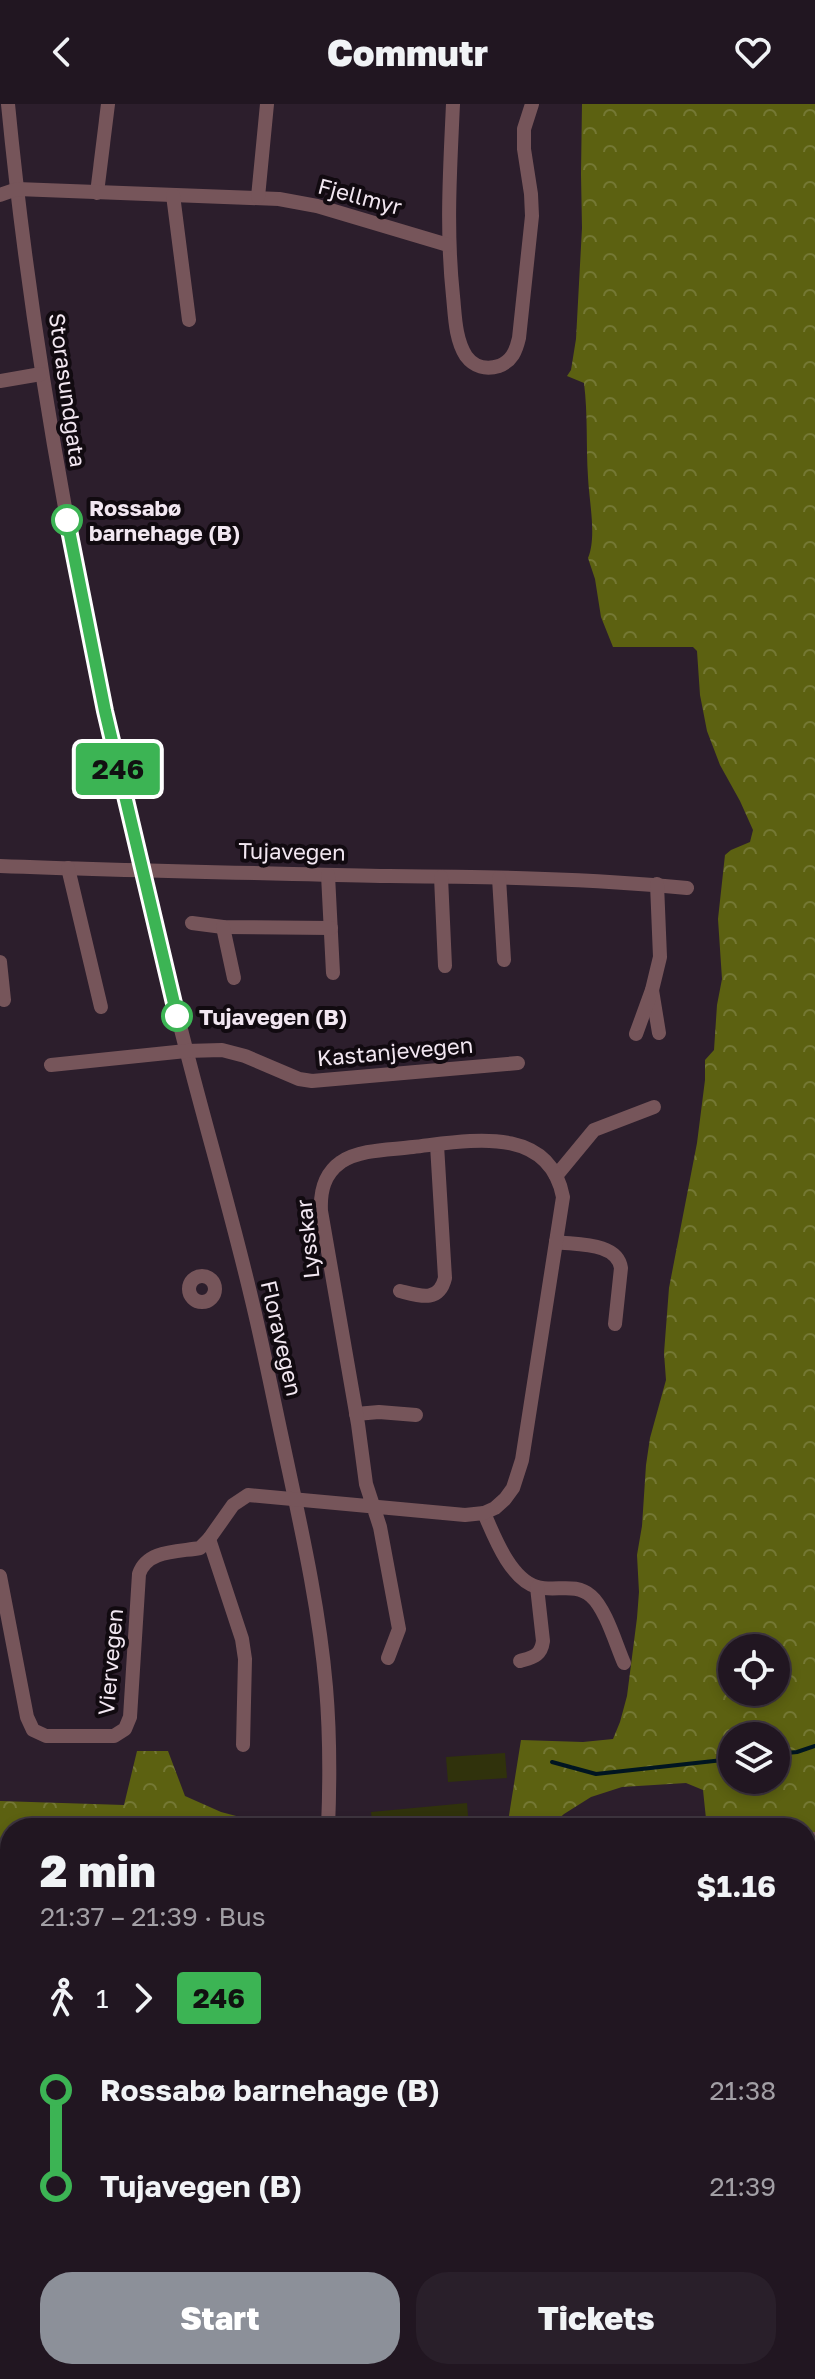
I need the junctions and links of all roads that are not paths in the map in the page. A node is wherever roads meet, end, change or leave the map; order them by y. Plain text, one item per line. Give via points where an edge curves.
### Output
1 (8, 104) edge
2 (108, 104) edge
3 (267, 104) edge
4 (453, 104) edge
5 (532, 104) edge
6 (17, 189) junction
7 (97, 193) junction
8 (0, 195) edge
9 (173, 195) junction
10 (258, 197) junction
11 (448, 245) junction
12 (189, 320) dead end
13 (41, 374) junction
14 (0, 381) edge
15 (0, 866) edge
16 (68, 868) junction
17 (142, 869) junction
18 (328, 875) junction
19 (441, 877) junction
20 (499, 878) junction
21 (657, 884) junction
22 (687, 888) dead end
23 (192, 923) dead end
24 (223, 927) junction
25 (331, 928) junction
26 (504, 960) dead end
27 (0, 962) edge
28 (445, 966) dead end
29 (333, 973) dead end
30 (234, 978) dead end
31 (652, 990) junction
32 (4, 1000) dead end
33 (101, 1007) dead end
34 (659, 1033) dead end
35 (636, 1034) dead end
36 (186, 1051) junction
37 (518, 1063) dead end
38 (51, 1065) dead end
39 (654, 1107) dead end
40 (437, 1145) junction
41 (556, 1176) junction
42 (556, 1242) junction
43 (400, 1291) dead end
44 (615, 1324) dead end
45 (356, 1414) junction
46 (416, 1415) dead end
47 (295, 1499) junction
48 (374, 1506) junction
49 (484, 1513) junction
50 (209, 1539) junction
51 (0, 1576) edge
52 (537, 1587) junction
53 (388, 1658) dead end
54 (520, 1661) dead end
55 (624, 1663) dead end
56 (243, 1745) dead end
57 (328, 1818) edge

1 - 6 street, Storasundgata
2 - 7 street
3 - 10 street
4 - 11 street
5 - 11 street via 524,129 532,216 526,277 515,354 504,364 478,366 460,342
6 - 7 street, Fjellmyr
6 - 8 street
6 - 13 street, Storasundgata
7 - 9 street, Fjellmyr
9 - 10 street, Fjellmyr
9 - 12 street
10 - 11 street, Fjellmyr via 317,206
13 - 14 street
13 - 17 street, Storasundgata via 92,650
15 - 16 street, Tujavegen
16 - 17 street, Tujavegen
16 - 33 street
17 - 18 street, Tujavegen
17 - 36 street, Floravegen
18 - 19 street, Tujavegen
18 - 25 street
19 - 20 street, Tujavegen
19 - 28 street
20 - 21 street, Tujavegen
20 - 26 street
21 - 22 street, Tujavegen
21 - 31 street via 661,940
23 - 24 street
24 - 25 street
24 - 30 street
25 - 29 street
27 - 32 street
31 - 34 street
31 - 35 street
36 - 37 street, Kastanjevegen via 234,1052 312,1081
36 - 38 street, Kastanjevegen
36 - 47 street, Floravegen via 252,1302
39 - 41 street via 594,1130
40 - 41 street, Lysskar via 506,1141 537,1155
40 - 43 street via 443,1288 429,1296
40 - 45 street, Lysskar via 352,1157 334,1168 320,1196
41 - 42 street via 563,1197
42 - 44 street via 609,1250 619,1259
42 - 49 street via 518,1476 505,1499
45 - 46 street
45 - 48 street, Lysskar
47 - 48 street
47 - 50 street via 248,1495 233,1505
47 - 57 street, Floravegen via 326,1685
48 - 49 street
48 - 53 street, Lysskar via 399,1629
49 - 52 street via 505,1557
50 - 51 street, Viervegen via 200,1548 152,1556 142,1564 130,1717 114,1736 46,1736 33,1730
50 - 56 street via 242,1639
52 - 54 street via 542,1650
52 - 55 street via 575,1588 592,1597

